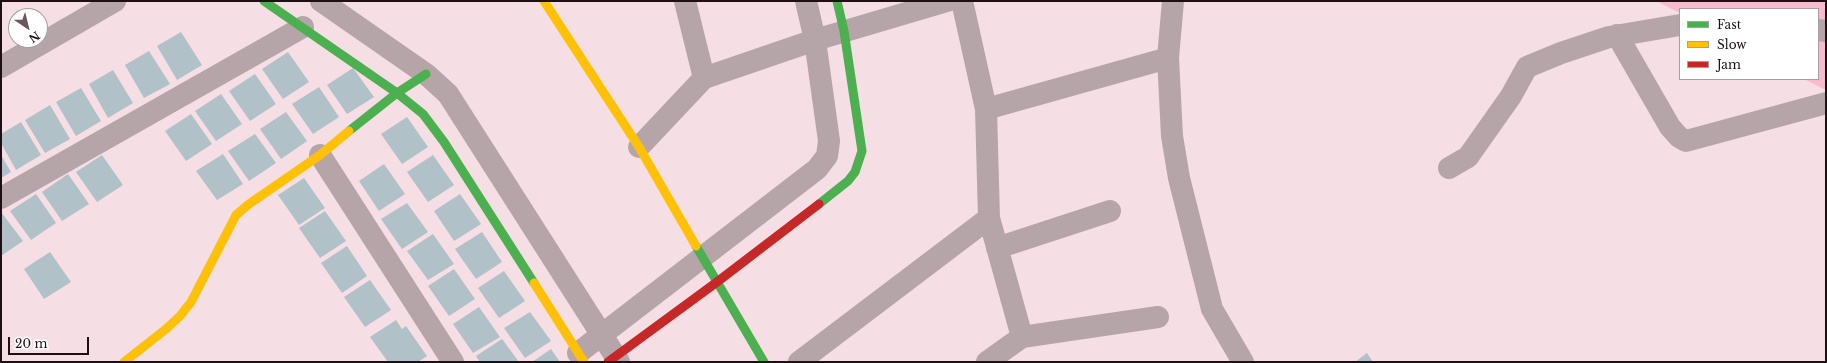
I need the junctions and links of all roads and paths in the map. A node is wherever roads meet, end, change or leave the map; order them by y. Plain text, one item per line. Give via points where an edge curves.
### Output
1 (116, 1) edge
2 (264, 1) edge
3 (321, 1) edge
4 (544, 1) edge
5 (685, 1) edge
6 (806, 1) edge
7 (837, 1) edge
8 (947, 1) edge
9 (962, 1) edge
10 (1173, 1) edge
11 (1679, 25) edge
12 (303, 27) junction
13 (844, 32) junction
14 (1617, 35) junction
15 (815, 40) junction
16 (1168, 58) junction
17 (1, 67) edge
18 (426, 74) junction
19 (704, 78) junction
20 (397, 93) junction
21 (1826, 103) edge
22 (986, 109) junction
23 (640, 147) junction
24 (320, 155) junction
25 (1449, 168) dead end
26 (1, 198) edge
27 (1110, 211) dead end
28 (989, 218) junction
29 (997, 248) junction
30 (703, 257) junction
31 (717, 282) junction
32 (1158, 317) dead end
33 (601, 334) junction
34 (1022, 337) junction
35 (581, 357) edge
36 (447, 360) edge
37 (614, 360) edge
38 (124, 362) edge
39 (764, 362) edge
40 (799, 362) edge
41 (987, 362) edge
42 (1243, 362) edge

1 - 17 street
2 - 12 street
3 - 18 street
4 - 23 street
5 - 19 street
6 - 15 street
7 - 13 street
8 - 13 street
9 - 22 street
10 - 16 street
11 - 14 street
12 - 20 street
12 - 26 street
13 - 15 street
13 - 31 street via 862,151 855,172 848,181
14 - 21 street via 1670,127 1686,141
14 - 25 street via 1561,52 1527,67 1511,96 1468,157
15 - 19 street
15 - 30 street via 829,141 827,156 817,169
16 - 22 street
16 - 42 street via 1172,136 1181,186 1212,309
18 - 20 street
18 - 33 street via 448,94
19 - 23 street
20 - 24 street
20 - 35 street via 423,114 444,142
22 - 28 street
23 - 30 street
24 - 36 street
24 - 38 street via 236,215 191,302 166,329
27 - 29 street
28 - 29 street
28 - 40 street
29 - 34 street
30 - 31 street
30 - 33 street
31 - 37 street
31 - 39 street
32 - 34 street
33 - 35 street
33 - 37 street
34 - 41 street

